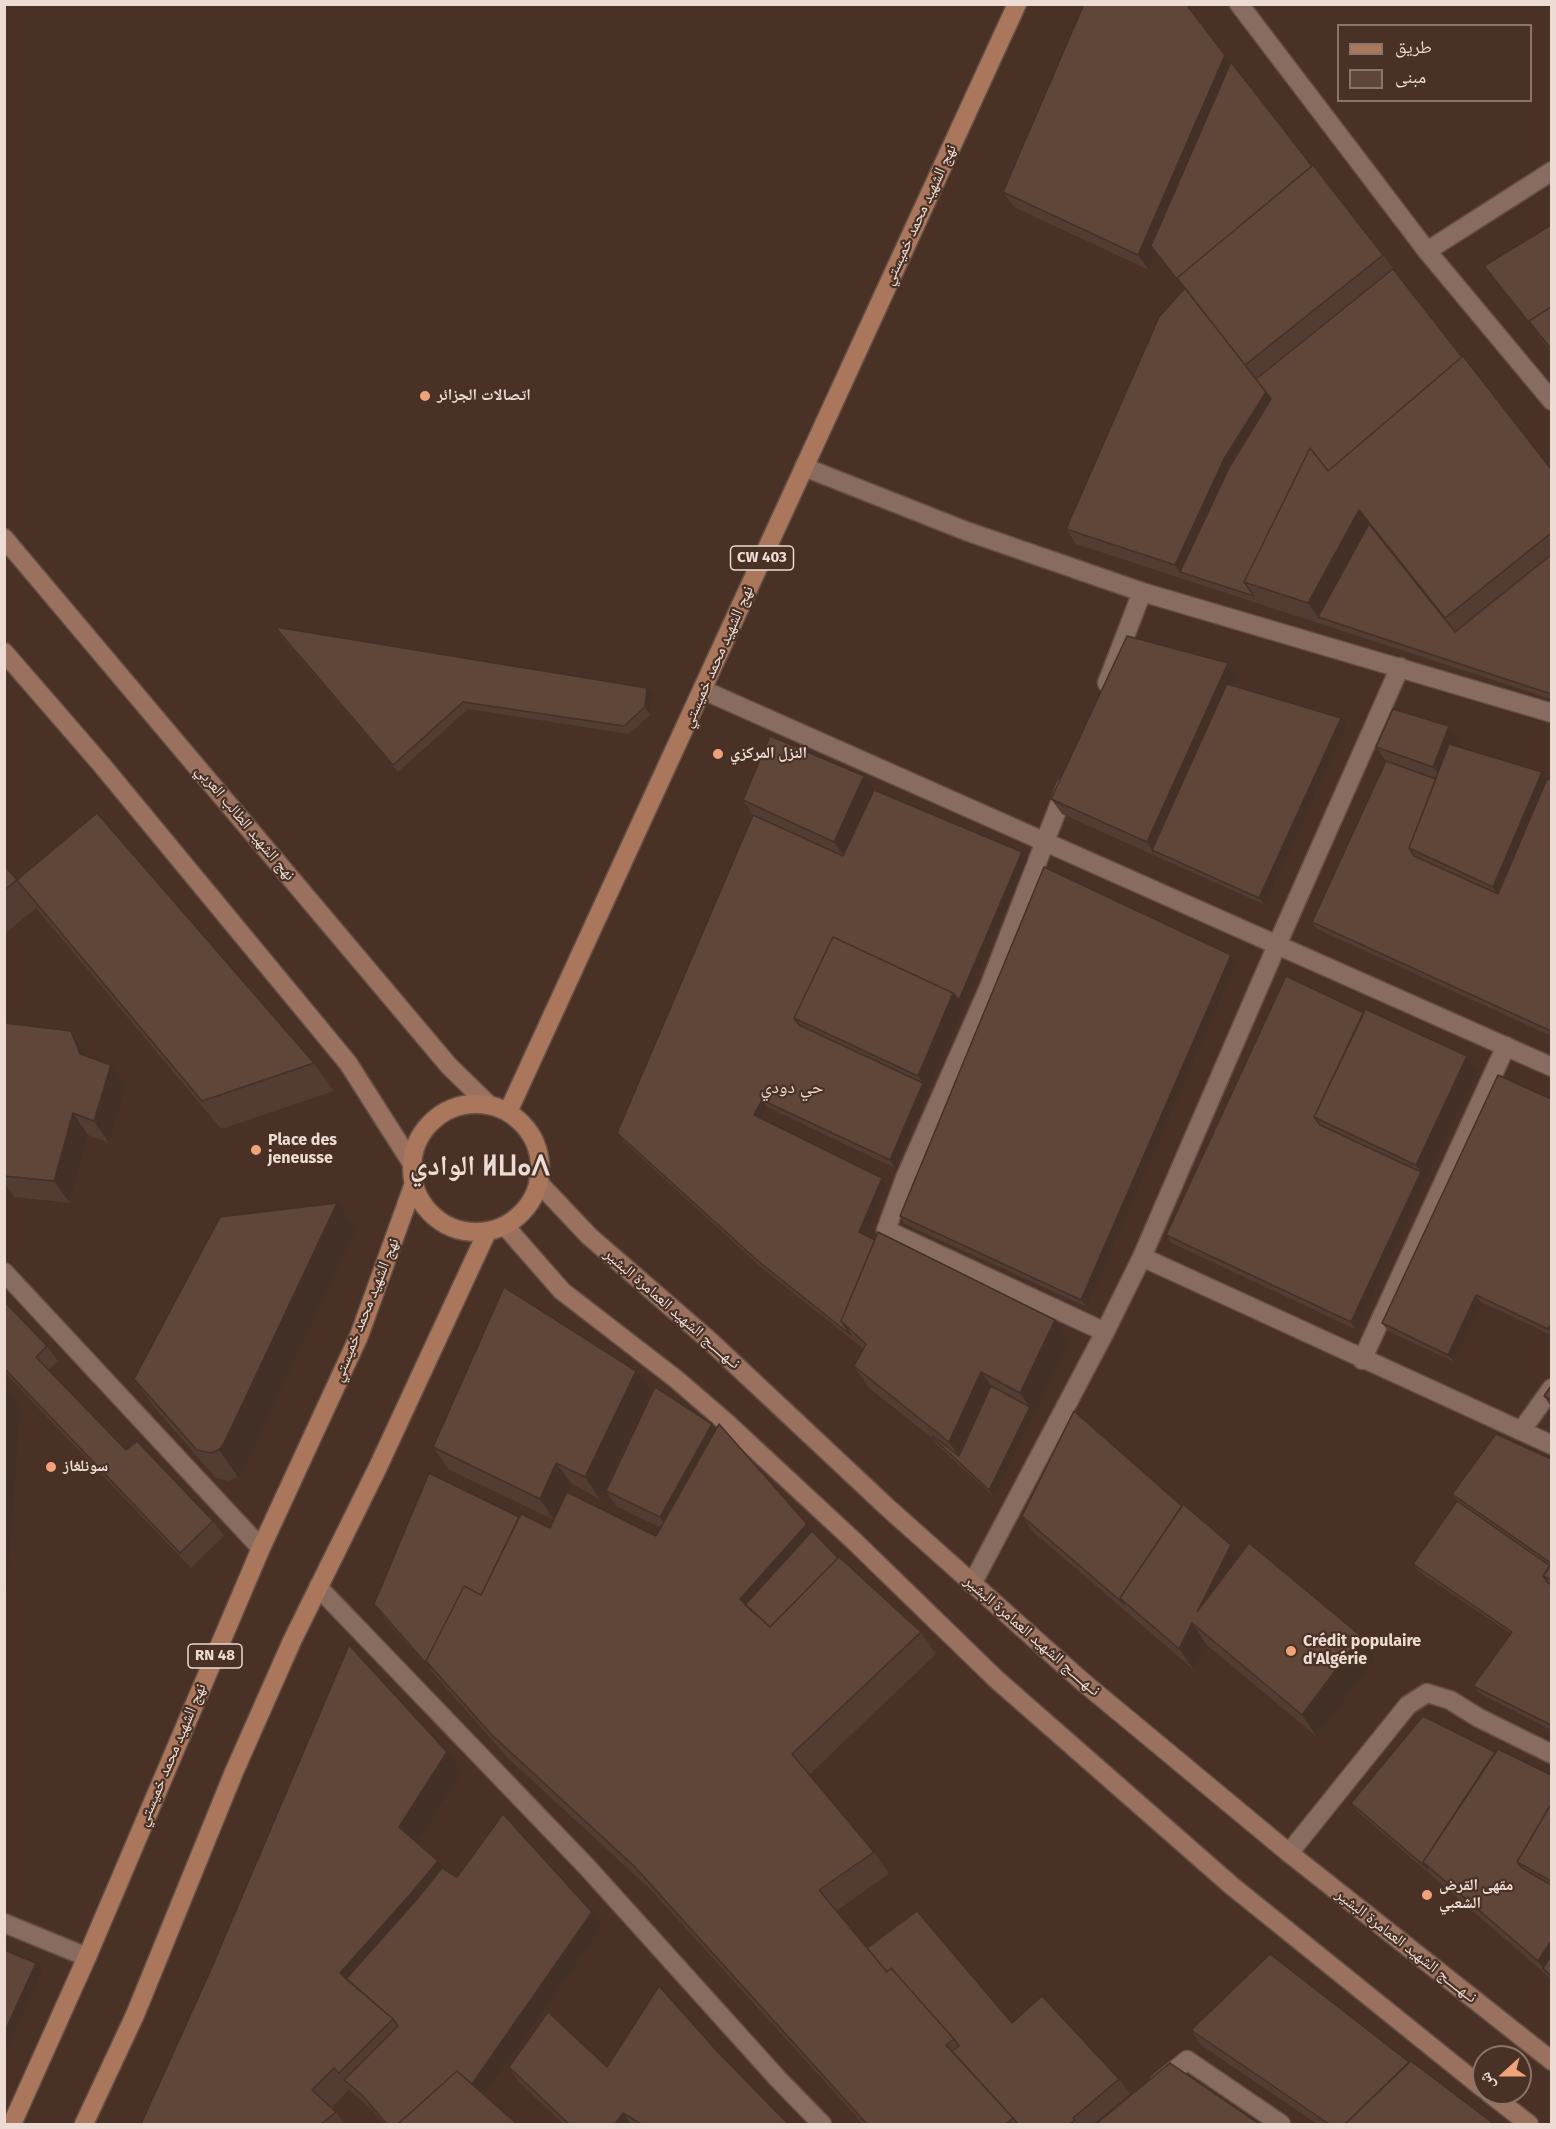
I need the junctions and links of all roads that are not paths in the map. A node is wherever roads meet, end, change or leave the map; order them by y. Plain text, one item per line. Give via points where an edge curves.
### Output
1 (1017, 4) edge
2 (1239, 4) edge
3 (1551, 171) edge
4 (1427, 251) junction
5 (1551, 401) edge
6 (804, 467) junction
7 (4, 538) edge
8 (1142, 592) junction
9 (4, 652) edge
10 (1400, 667) junction
11 (703, 690) junction
12 (1100, 700) edge
13 (1551, 713) edge
14 (1070, 776) edge
15 (1045, 840) junction
16 (1276, 945) junction
17 (1506, 1046) junction
18 (1551, 1067) edge
19 (489, 1105) junction
20 (508, 1112) junction
21 (411, 1162) junction
22 (538, 1182) junction
23 (413, 1186) junction
24 (505, 1226) junction
25 (488, 1232) junction
26 (1142, 1257) junction
27 (4, 1272) edge
28 (1105, 1332) junction
29 (1362, 1360) junction
30 (1551, 1388) edge
31 (1521, 1431) junction
32 (1551, 1445) edge
33 (261, 1548) junction
34 (972, 1584) junction
35 (318, 1587) junction
36 (1551, 1754) edge
37 (1289, 1853) junction
38 (4, 1923) edge
39 (87, 1957) junction
40 (1551, 2061) edge
41 (1472, 2079) edge
42 (1144, 2095) edge
43 (1505, 2105) edge
44 (12, 2124) edge
45 (84, 2124) edge
46 (822, 2124) edge
47 (1281, 2124) edge
48 (1529, 2124) edge

1 - 6 main road, نهج الشهيد محمد خميستي / CW 403
2 - 4 street
3 - 4 street
4 - 5 street
6 - 8 street via 966,531
6 - 11 main road, نهج الشهيد محمد خميستي / CW 403
7 - 19 main road, نهج الشهيد الطالب العربي via 449,1066
8 - 10 street
8 - 12 street
9 - 21 main road via 348,1063
10 - 13 street
10 - 16 street
11 - 15 street
11 - 20 main road, نهج الشهيد محمد خميستي / CW 403
14 - 15 street
15 - 16 street
15 - 28 street via 989,987 886,1230
16 - 17 street
16 - 26 street
17 - 18 street
17 - 29 street
19 - 20 main road
19 - 21 main road via 467,1104 447,1110 429,1124 417,1141
20 - 22 main road via 535,1142 540,1162
21 - 23 main road
22 - 24 main road via 521,1215
22 - 34 main road, نــهـــــج الشهيد العمامرة البشير via 589,1236 710,1341
23 - 25 main road via 424,1207 441,1224 464,1232
23 - 33 main road, نهج الشهيد محمد خميستي / RN 48 via 359,1336
24 - 25 main road
24 - 41 main road via 562,1291 727,1423 996,1679 1245,1897
25 - 35 main road
26 - 28 street
26 - 29 street
27 - 33 street
28 - 34 street
29 - 31 street
30 - 31 street
31 - 32 street
33 - 39 main road, نهج الشهيد محمد خميستي / RN 48
34 - 37 main road, نــهـــــج الشهيد العمامرة البشير
35 - 45 main road via 234,1772 135,2015
35 - 46 street via 587,1867
36 - 37 street via 1450,1700 1427,1693 1408,1705
37 - 40 main road, نــهـــــج الشهيد العمامرة البشير
38 - 39 street
39 - 44 main road, نهج الشهيد محمد خميستي / RN 48
42 - 47 street via 1186,2060
43 - 48 main road

